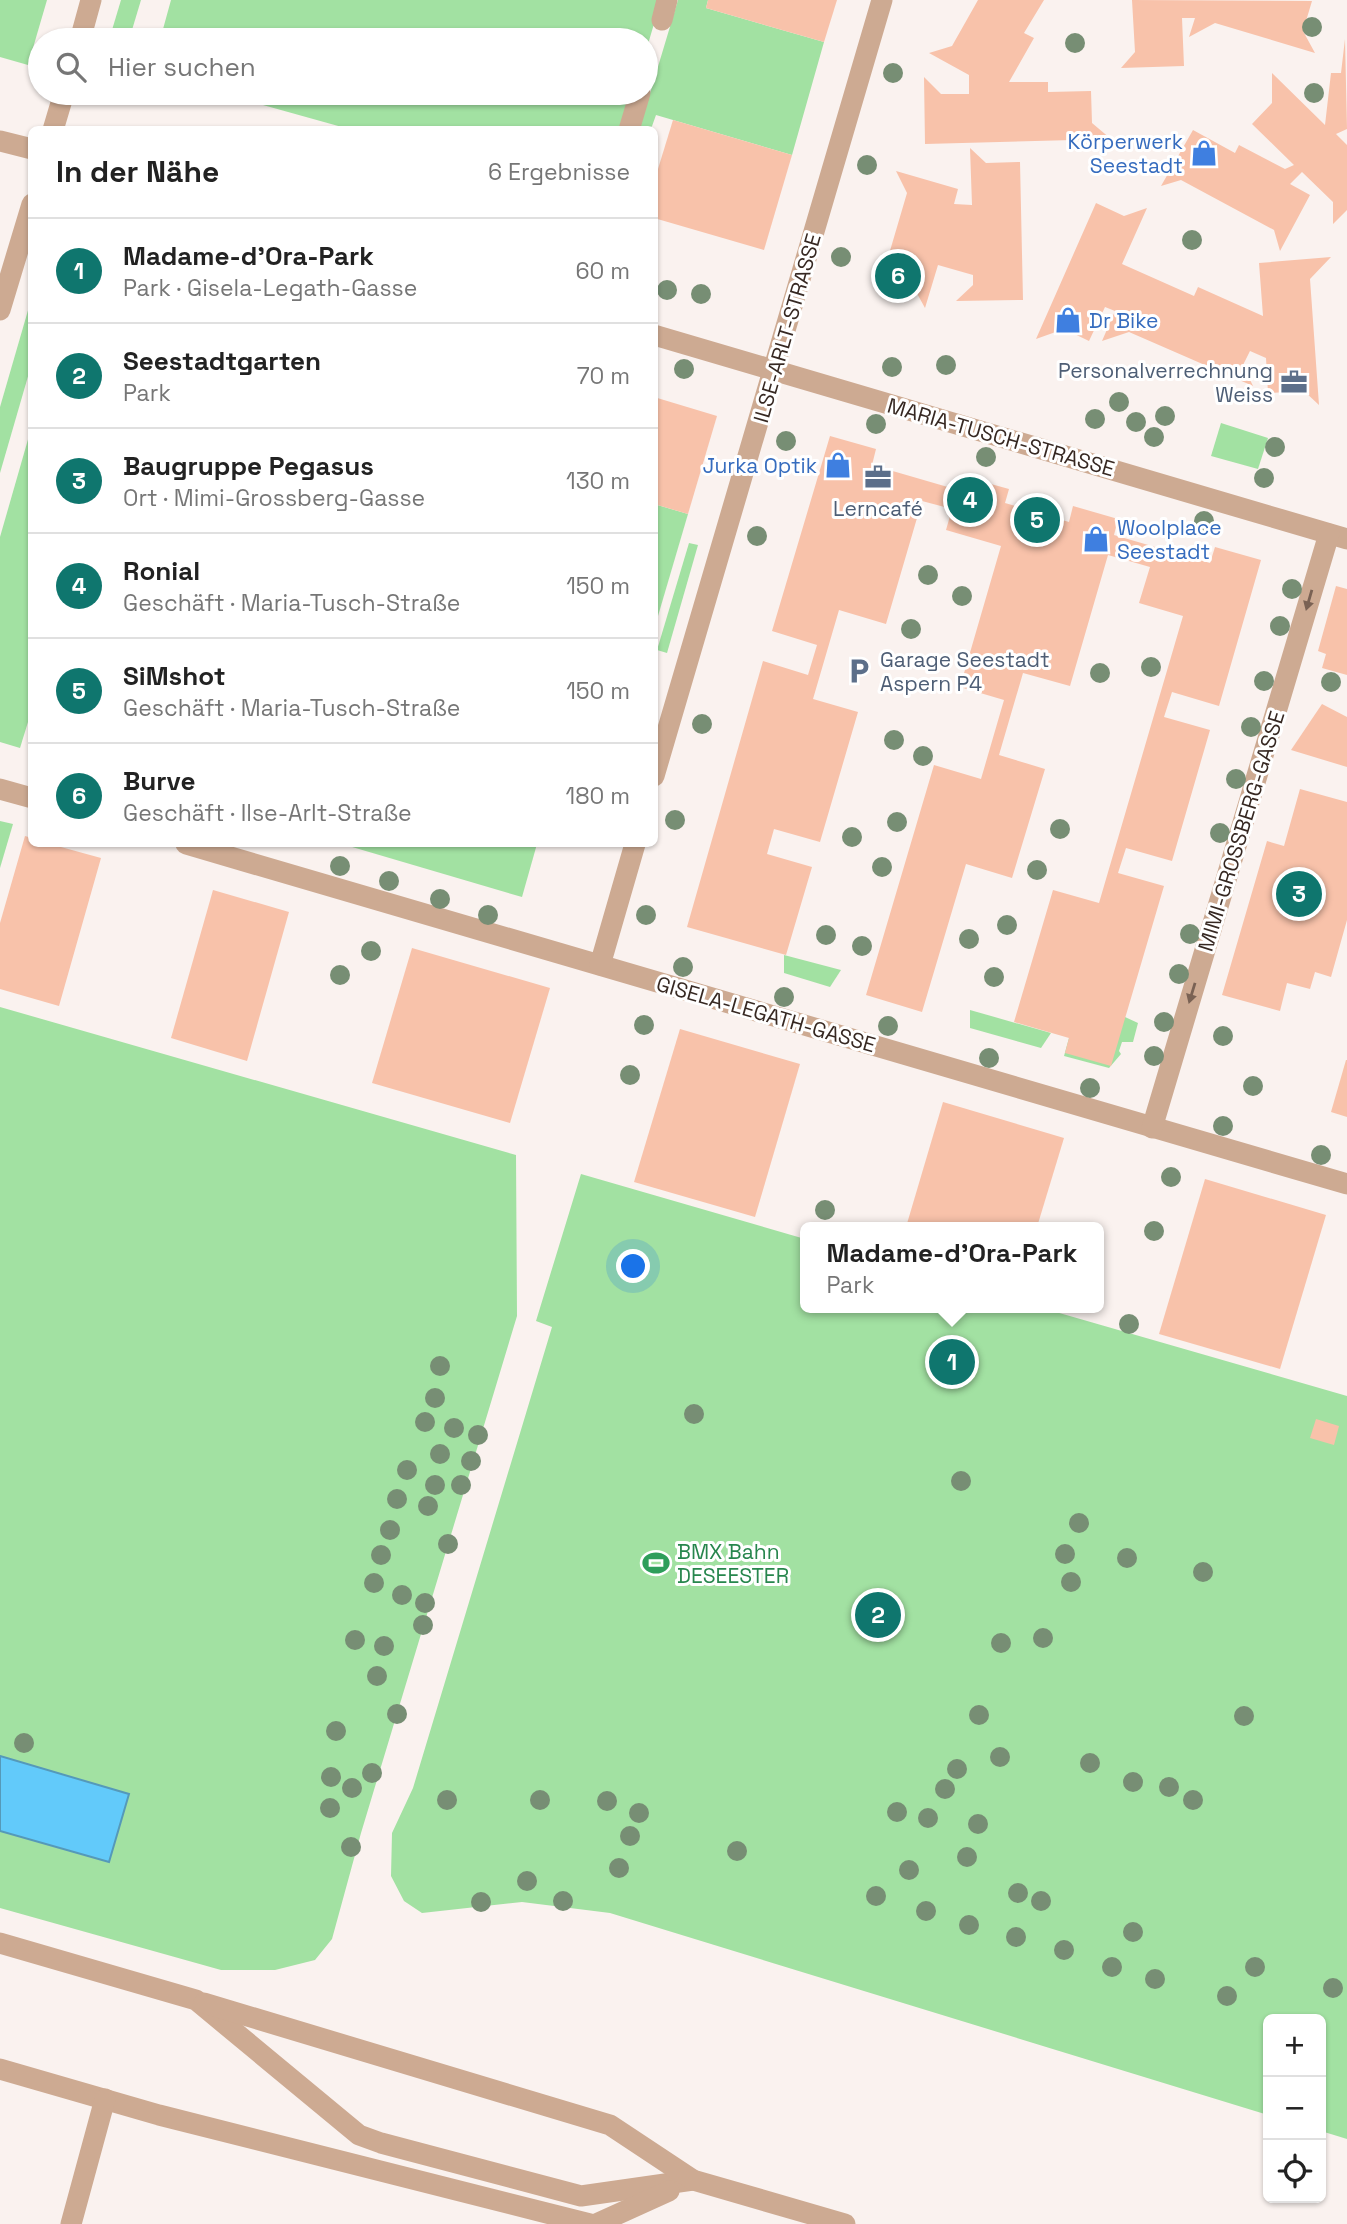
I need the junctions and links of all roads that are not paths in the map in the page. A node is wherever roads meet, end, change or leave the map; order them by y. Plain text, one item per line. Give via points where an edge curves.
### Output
1 (92, 0) edge
2 (882, 0) edge
3 (84, 28) edge
4 (60, 105) edge
5 (636, 105) edge
6 (54, 126) edge
7 (630, 126) edge
8 (0, 141) edge
9 (28, 148) edge
10 (28, 217) edge
11 (0, 310) edge
12 (658, 336) edge
13 (775, 370) junction
14 (1338, 537) edge
15 (658, 763) edge
16 (0, 789) edge
17 (28, 797) edge
18 (196, 847) edge
19 (634, 847) edge
20 (600, 965) junction
21 (1152, 1128) junction
22 (1347, 1184) edge
23 (0, 1943) edge
24 (196, 2000) junction
25 (0, 2069) edge
26 (105, 2099) junction
27 (693, 2180) junction
28 (71, 2224) edge
29 (590, 2224) edge
30 (596, 2224) edge
31 (845, 2224) edge

1 - 3 street
2 - 13 street, ILSE-ARLT-STRASSE
4 - 6 street
5 - 7 street
8 - 9 street
10 - 11 street
12 - 13 street, MARIA-TUSCH-STRASSE
13 - 14 street, MARIA-TUSCH-STRASSE
13 - 15 street, ILSE-ARLT-STRASSE
14 -> 21 street, MIMI-GROSSBERG-GASSE
16 - 17 street
18 - 20 street, GISELA-LEGATH-GASSE
19 - 20 street
20 - 21 street, GISELA-LEGATH-GASSE
21 - 22 street, GISELA-LEGATH-GASSE
23 - 24 street
24 - 27 street via 610,2125
24 - 27 street via 359,2135 381,2143 581,2196
25 - 26 street
26 - 28 street
26 - 29 street
27 - 30 street
27 - 31 street

